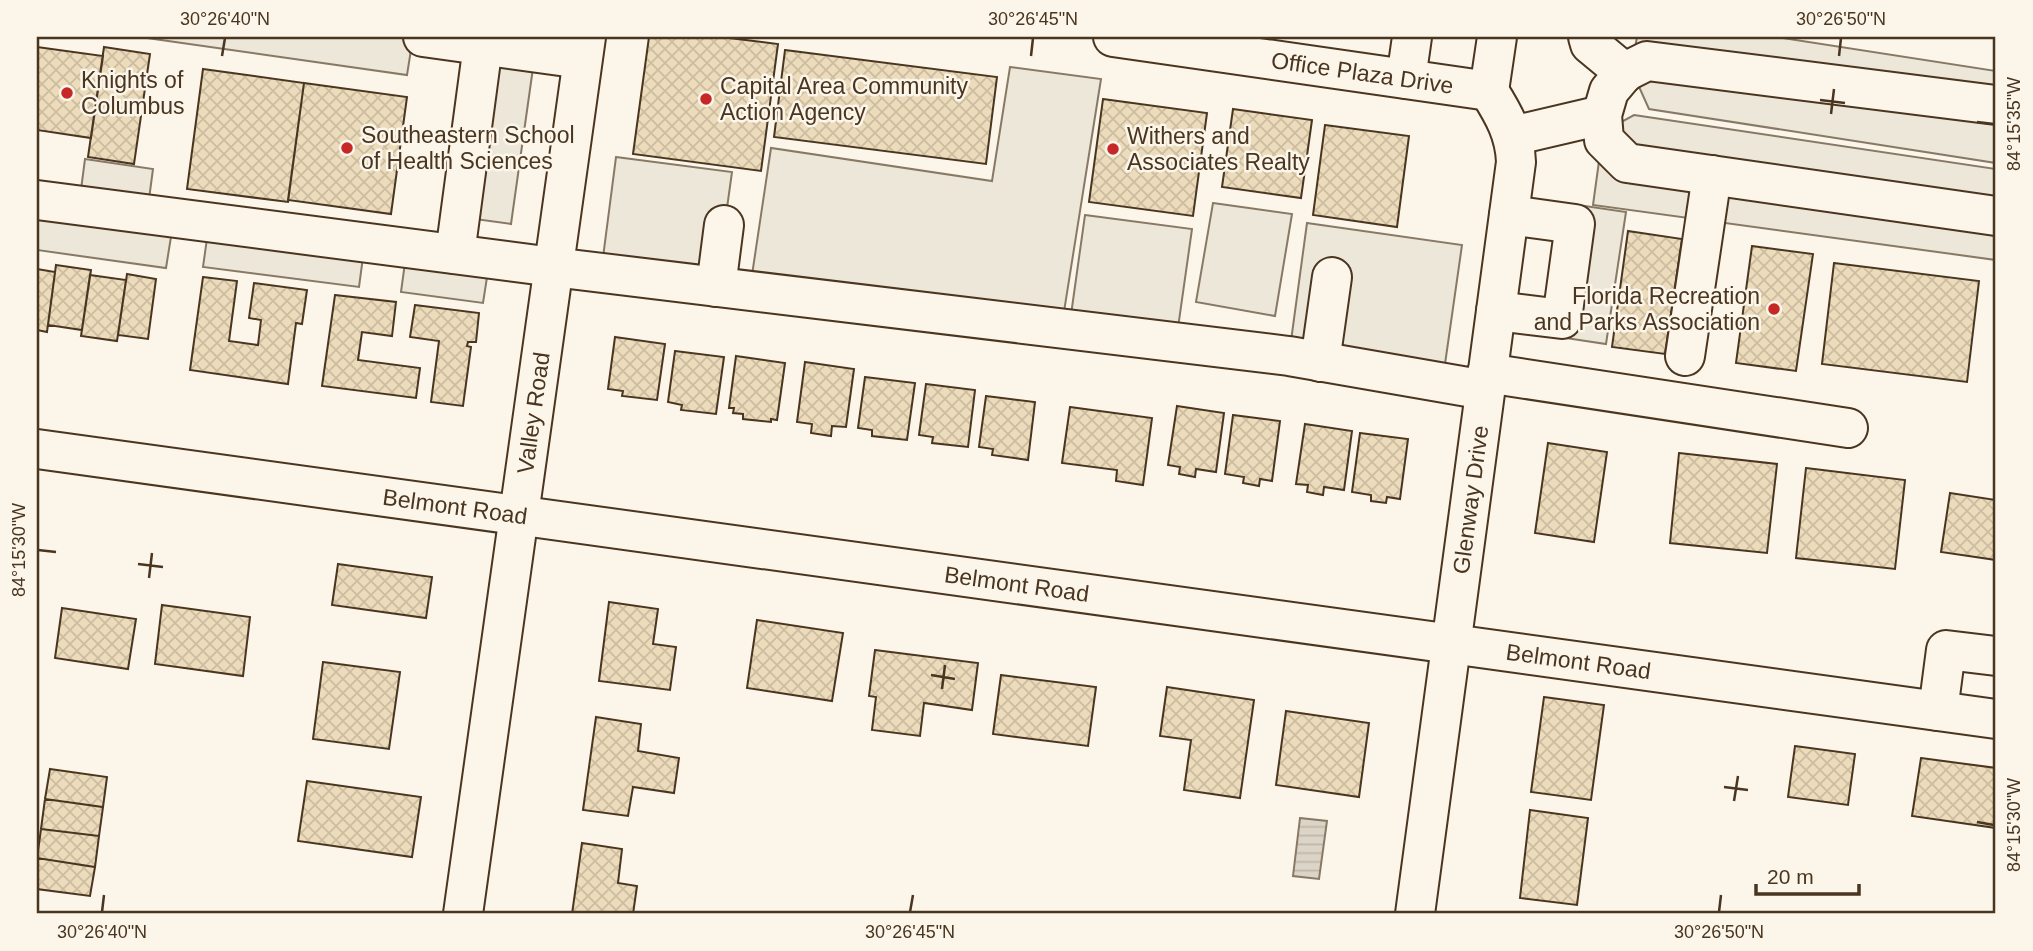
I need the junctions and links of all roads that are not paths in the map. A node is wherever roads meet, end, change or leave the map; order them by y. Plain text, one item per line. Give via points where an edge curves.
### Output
1 (423, 37) edge
2 (1121, 37) edge
3 (1412, 37) edge
4 (1497, 37) edge
5 (1588, 37) edge
6 (483, 45) junction
7 (1226, 45) edge
8 (584, 48) edge
9 (1314, 51) edge
10 (1625, 74) junction
11 (1406, 79) junction
12 (1489, 91) junction
13 (1996, 105) edge
14 (1602, 115) junction
15 (1512, 136) junction
16 (1712, 175) junction
17 (37, 200) edge
18 (1509, 215) junction
19 (1996, 216) edge
20 (724, 225) dead end
21 (455, 254) junction
22 (553, 267) junction
23 (1332, 278) dead end
24 (716, 287) junction
25 (1496, 311) junction
26 (1685, 356) dead end
27 (1320, 362) junction
28 (1486, 382) junction
29 (1848, 428) dead end
30 (37, 449) edge
31 (519, 516) junction
32 (1451, 644) junction
33 (1996, 656) edge
34 (1938, 711) junction
35 (1996, 719) edge
36 (463, 914) edge
37 (1415, 914) edge

1 - 6 street
2 - 7 street, Office Plaza Drive
3 - 11 street
4 - 12 street
5 - 10 street via 1590,44
6 - 8 street
6 - 21 street
7 - 9 street, Office Plaza Drive
8 - 22 street, Valley Road
9 - 11 street, Office Plaza Drive
10 - 13 street via 1647,61
10 - 14 street via 1609,91
11 - 12 street, Office Plaza Drive
12 - 15 street, Glenway Drive
14 - 15 street
14 - 16 street via 1604,140 1626,163
15 - 18 street, Glenway Drive via 1516,162
16 - 19 street
16 - 26 street
17 - 21 street
18 - 25 street, Glenway Drive
18 - 25 street via 1575,224 1562,319
20 - 24 street
21 - 22 street
22 - 24 street
22 - 31 street, Valley Road
23 - 27 street
24 - 27 street
25 - 28 street, Glenway Drive
27 - 28 street
28 - 29 street
28 - 32 street, Glenway Drive
30 - 31 street, Belmont Road
31 - 32 street, Belmont Road
31 - 36 street, Valley Road
32 - 34 street, Belmont Road
32 - 37 street, Glenway Drive
33 - 34 street via 1946,650
34 - 35 street, Belmont Road

